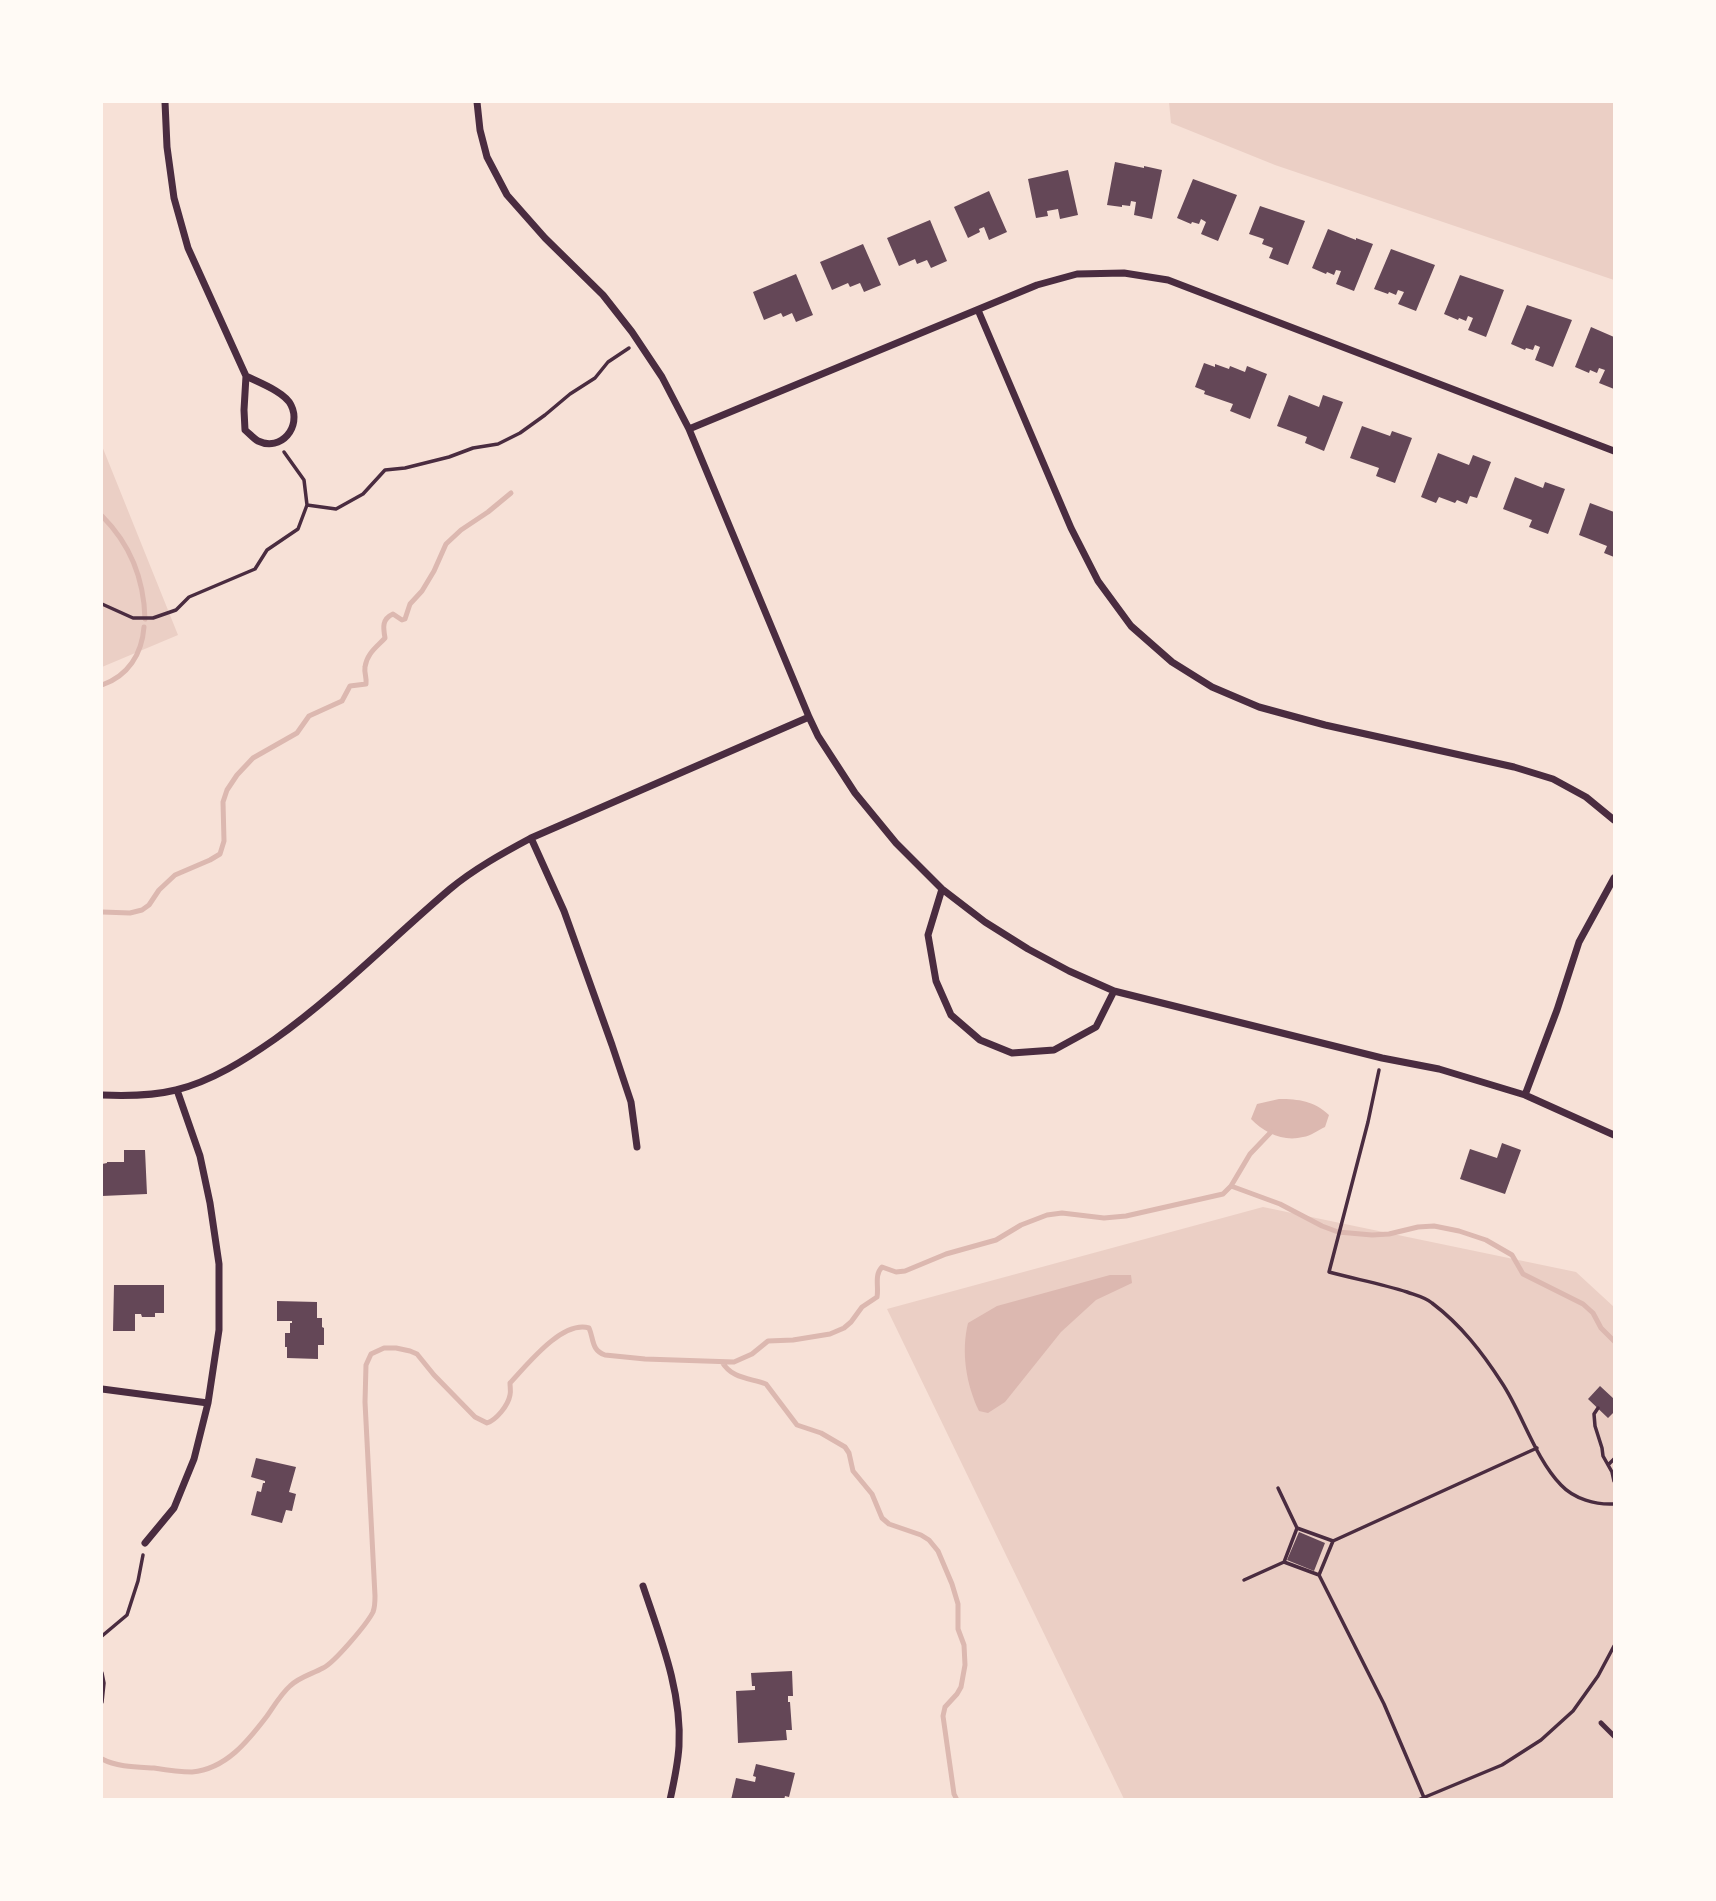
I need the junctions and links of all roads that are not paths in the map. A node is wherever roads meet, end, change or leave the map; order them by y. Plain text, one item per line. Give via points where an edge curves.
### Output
1 (165, 102) edge
2 (477, 102) edge
3 (978, 310) junction
4 (246, 376) junction
5 (689, 429) junction
6 (1615, 451) edge
7 (808, 717) junction
8 (1615, 820) edge
9 (531, 838) junction
10 (1615, 878) edge
11 (942, 889) junction
12 (1114, 991) junction
13 (177, 1090) junction
14 (102, 1095) edge
15 (1525, 1095) junction
16 (1615, 1135) edge
17 (637, 1147) dead end
18 (102, 1389) edge
19 (208, 1403) junction
20 (145, 1543) road end
21 (643, 1586) dead end
22 (1601, 1723) dead end
23 (1615, 1736) edge
24 (670, 1800) edge

1 - 4 street via 174,198 188,247
2 - 5 street via 488,157 507,195 603,295 662,377
3 - 5 street
3 - 6 street via 1077,274 1124,272 1168,280
3 - 8 street via 1098,581 1131,626 1172,662 1212,687 1259,707 1553,779
4 - 4 street via 245,430 259,442 277,443 289,434 295,420 291,403
5 - 7 street
7 - 9 street
7 - 11 street via 855,793 896,844
9 - 13 street via 452,887 307,1015 246,1059
9 - 17 street via 564,911 612,1045 631,1102
10 - 15 street via 1579,942
11 - 12 street via 1028,949
11 - 12 street via 928,935 936,981 951,1015 980,1040 1012,1053 1054,1050 1096,1027
12 - 15 street via 1438,1069
13 - 14 street
13 - 19 street via 200,1156 219,1264 219,1330
15 - 16 street
18 - 19 street
19 - 20 street via 194,1459 174,1508
21 - 24 street via 669,1668 678,1724
22 - 23 lane

